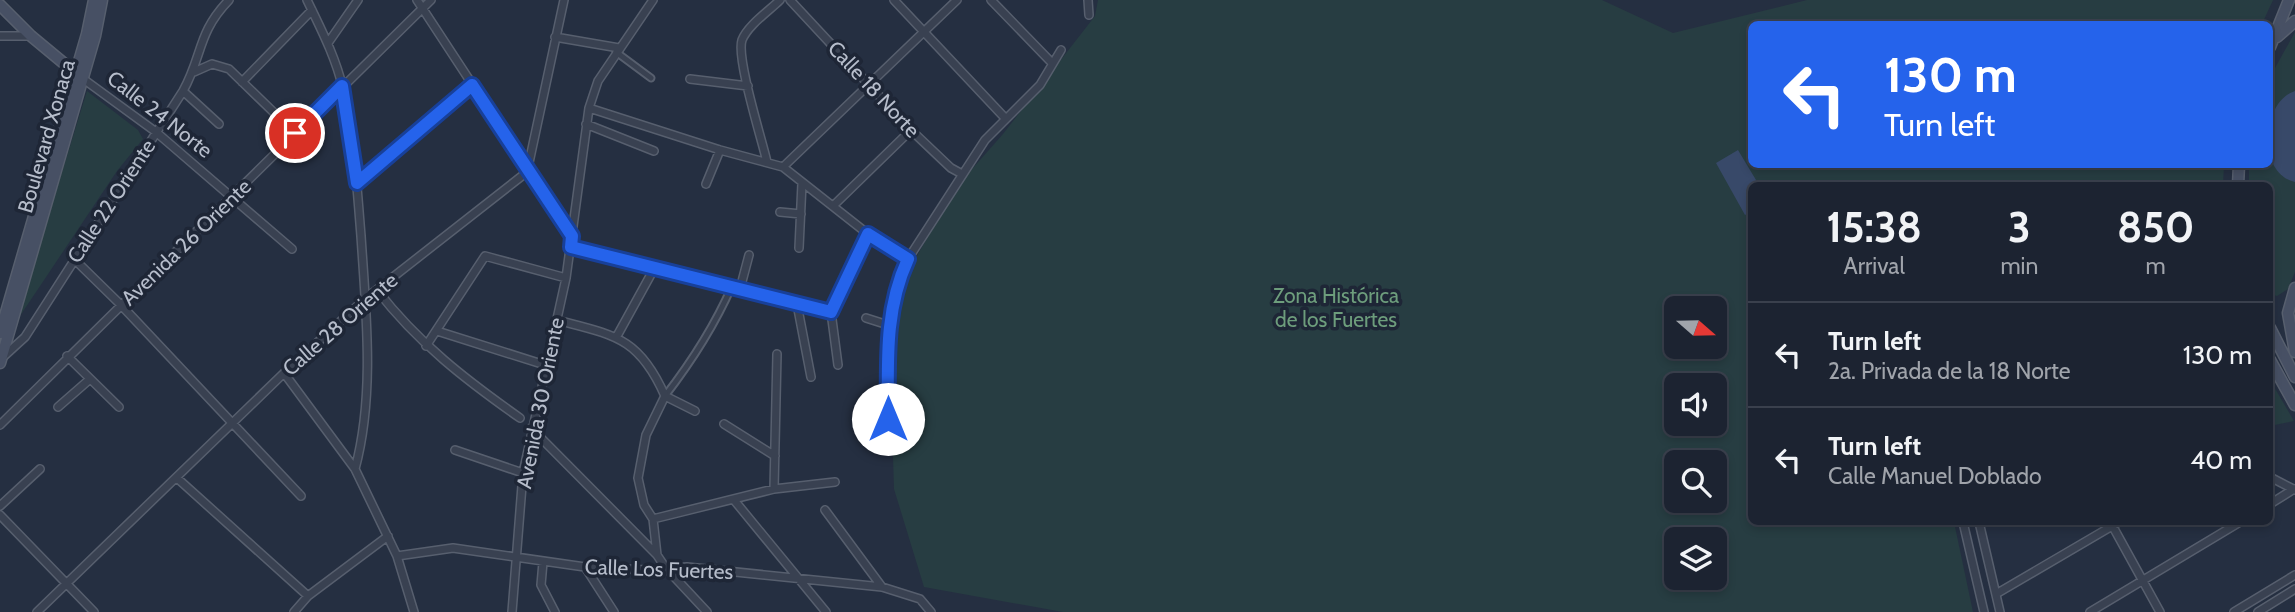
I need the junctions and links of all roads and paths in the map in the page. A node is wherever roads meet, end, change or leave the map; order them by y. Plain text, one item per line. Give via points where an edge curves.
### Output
1 (93, 0) edge
2 (102, 0) edge
3 (229, 0) edge
4 (307, 0) edge
5 (358, 0) edge
6 (417, 0) edge
7 (431, 0) edge
8 (564, 0) edge
9 (653, 0) edge
10 (780, 0) edge
11 (790, 0) edge
12 (894, 0) edge
13 (957, 0) edge
14 (991, 0) edge
15 (1088, 0) edge
16 (2289, 0) edge
17 (0, 5) edge
18 (423, 8) junction
19 (312, 10) junction
20 (1089, 15) dead end
21 (2295, 21) edge
22 (924, 31) junction
23 (0, 36) edge
24 (31, 36) junction
25 (555, 37) junction
26 (2273, 40) edge
27 (328, 43) junction
28 (2273, 43) edge
29 (617, 50) junction
30 (1061, 50) dead end
31 (1052, 63) junction
32 (194, 72) junction
33 (79, 75) junction
34 (651, 78) dead end
35 (690, 79) dead end
36 (242, 82) junction
37 (869, 84) junction
38 (472, 85) junction
39 (342, 86) junction
40 (748, 86) junction
41 (183, 91) junction
42 (589, 108) junction
43 (1005, 118) junction
44 (219, 124) dead end
45 (586, 124) junction
46 (911, 130) junction
47 (156, 132) junction
48 (295, 133) junction
49 (720, 150) junction
50 (654, 151) dead end
51 (767, 162) junction
52 (783, 167) junction
53 (527, 172) junction
54 (962, 174) junction
55 (357, 183) junction
56 (802, 183) junction
57 (706, 184) dead end
58 (233, 197) junction
59 (834, 205) junction
60 (780, 212) dead end
61 (801, 214) junction
62 (868, 234) junction
63 (572, 236) junction
64 (571, 247) junction
65 (799, 248) dead end
66 (292, 249) dead end
67 (749, 255) dead end
68 (73, 258) junction
69 (908, 259) junction
70 (655, 267) junction
71 (566, 278) junction
72 (736, 287) junction
73 (2295, 288) edge
74 (377, 290) junction
75 (365, 299) junction
76 (797, 304) junction
77 (121, 305) junction
78 (831, 312) junction
79 (866, 318) dead end
80 (557, 320) junction
81 (888, 325) junction
82 (437, 331) junction
83 (0, 333) edge
84 (2273, 334) edge
85 (617, 336) junction
86 (426, 346) junction
87 (2295, 352) edge
88 (776, 354) dead end
89 (68, 356) junction
90 (1, 361) edge
91 (545, 365) junction
92 (838, 365) dead end
93 (2273, 365) edge
94 (284, 373) junction
95 (811, 377) dead end
96 (2295, 377) edge
97 (90, 379) junction
98 (665, 396) junction
99 (2295, 405) edge
100 (58, 407) dead end
101 (119, 407) dead end
102 (695, 411) dead end
103 (520, 418) dead end
104 (888, 419) dead end
105 (232, 423) junction
106 (724, 424) dead end
107 (0, 425) edge
108 (531, 428) junction
109 (455, 450) dead end
110 (775, 456) junction
111 (40, 469) dead end
112 (355, 469) junction
113 (523, 473) junction
114 (177, 478) junction
115 (2273, 479) edge
116 (835, 482) dead end
117 (774, 489) junction
118 (2295, 490) edge
119 (301, 496) dead end
120 (734, 500) junction
121 (2273, 502) edge
122 (0, 506) edge
123 (825, 510) dead end
124 (0, 515) edge
125 (653, 519) junction
126 (1964, 525) edge
127 (1980, 525) edge
128 (2112, 525) edge
129 (2116, 525) edge
130 (2235, 525) edge
131 (388, 536) junction
132 (657, 555) junction
133 (397, 556) junction
134 (515, 559) junction
135 (543, 562) junction
136 (584, 567) junction
137 (664, 567) junction
138 (2295, 575) edge
139 (797, 579) junction
140 (2142, 579) junction
141 (65, 585) junction
142 (882, 587) junction
143 (2295, 589) edge
144 (1996, 594) junction
145 (308, 596) junction
146 (37, 612) edge
147 (94, 612) edge
148 (294, 612) edge
149 (415, 612) edge
150 (512, 612) edge
151 (555, 612) edge
152 (614, 612) edge
153 (707, 612) edge
154 (826, 612) edge
155 (931, 612) edge
156 (1984, 612) edge
157 (2000, 612) edge
158 (2090, 612) edge
159 (2160, 612) edge
160 (2234, 612) edge
161 (2258, 612) edge

1 - 33 main road, Boulevard Xonaca
2 - 33 main road, Boulevard Xonaca
3 - 32 street, Calle 22 Oriente via 207,25
4 - 19 street
5 - 27 street
6 - 18 street
7 - 18 street, Avenida 26 Oriente
8 - 25 street
9 - 29 street, Avenida 30 Oriente
10 - 40 street via 742,40
11 - 37 street, Calle 18 Norte
12 - 22 street
13 - 22 street
14 - 31 street
15 - 20 street
16 - 26 main road
17 - 24 main road, Calle 24 Norte
18 - 38 street
18 - 39 street, Avenida 26 Oriente
19 - 27 street
19 - 36 street
21 - 28 main road
22 - 37 street
22 - 43 street
23 - 24 street
24 - 33 main road, Calle 24 Norte
25 - 29 street
25 - 53 street
27 - 39 street
29 - 34 street
29 - 42 street, Avenida 30 Oriente via 598,81
30 - 31 street
31 - 43 street via 1040,85
32 - 36 street via 220,65
32 - 41 street, Calle 22 Oriente
33 - 47 street, Calle 24 Norte
33 - 83 main road, Boulevard Xonaca
33 - 90 main road, Boulevard Xonaca
35 - 40 street
36 - 48 street
37 - 46 street, Calle 18 Norte
37 - 52 street
38 - 53 street
38 - 55 street
39 - 48 street, Avenida 26 Oriente
39 - 55 street
40 - 51 street
41 - 44 street
41 - 47 street, Calle 22 Oriente
42 - 45 street, Avenida 30 Oriente
42 - 49 street
43 - 54 street
45 - 50 street
45 - 63 street, Avenida 30 Oriente
46 - 54 street, Calle 18 Norte
46 - 59 street
47 - 58 street, Calle 24 Norte
47 - 68 street, Calle 22 Oriente
48 - 58 street, Avenida 26 Oriente
49 - 51 street
49 - 57 street
51 - 52 street
52 - 56 street
53 - 63 street
53 - 74 street, Calle 28 Oriente
54 - 69 street
55 - 75 street
56 - 59 street
56 - 61 street
58 - 66 street, Calle 24 Norte
58 - 77 street, Avenida 26 Oriente
59 - 62 street
60 - 61 street
61 - 65 street
62 - 69 street
62 - 78 street
63 - 64 street, Avenida 30 Oriente
64 - 70 street
64 - 71 street, Avenida 30 Oriente
67 - 72 street
68 - 77 street
68 - 90 street, Calle 22 Oriente via 25,337
69 - 81 street
70 - 72 street
70 - 85 street
71 - 80 street, Avenida 30 Oriente
71 - 82 street via 485,256
72 - 76 street
72 - 98 street
73 - 87 main road via 2288,313
74 - 75 street, Calle 28 Oriente
74 - 86 street
75 - 94 street, Calle 28 Oriente
75 - 112 street via 366,416
76 - 78 street
76 - 95 street
77 - 89 street, Avenida 26 Oriente
77 - 105 street
78 - 92 street
79 - 81 street
80 - 85 street
80 - 91 street, Avenida 30 Oriente
81 - 104 street
82 - 86 street
82 - 91 street
84 - 96 main road
85 - 98 street via 644,360
86 - 103 street
88 - 110 street
89 - 97 street
89 - 107 street, Avenida 26 Oriente
91 - 108 street, Avenida 30 Oriente
93 - 99 main road
94 - 105 street, Calle 28 Oriente
94 - 112 street
97 - 100 street
97 - 101 street
98 - 102 street
98 - 125 street via 641,453 641,493
105 - 114 street, Calle 28 Oriente
105 - 119 street
106 - 110 street
108 - 113 street, Avenida 30 Oriente
108 - 132 street
109 - 113 street
110 - 117 street
111 - 122 street
112 - 131 street
113 - 134 street, Avenida 30 Oriente
114 - 141 street, Calle 28 Oriente
114 - 145 street
115 - 118 street
116 - 117 street
117 - 120 street
118 - 121 street
120 - 125 street
120 - 139 street
123 - 142 street
124 - 141 street
125 - 132 street
126 - 156 street
127 - 144 street
128 - 144 street
129 - 140 street
130 - 140 street
131 - 133 street
131 - 145 street
132 - 137 street
133 - 134 street, Calle Los Fuertes via 453,548
133 - 149 street
134 - 135 street, Calle Los Fuertes
134 - 150 street, Avenida 30 Oriente
135 - 136 street, Calle Los Fuertes
135 - 151 street via 541,585
136 - 137 street, Calle Los Fuertes
136 - 152 street
137 - 139 street, Calle Los Fuertes
137 - 153 street
138 - 160 street
139 - 142 street, Calle Los Fuertes
139 - 154 street
140 - 158 street
140 - 159 street
141 - 146 street, Calle 28 Oriente
141 - 147 street
142 - 155 street, Calle Los Fuertes via 920,599
143 - 161 street
144 - 157 street
145 - 148 street

